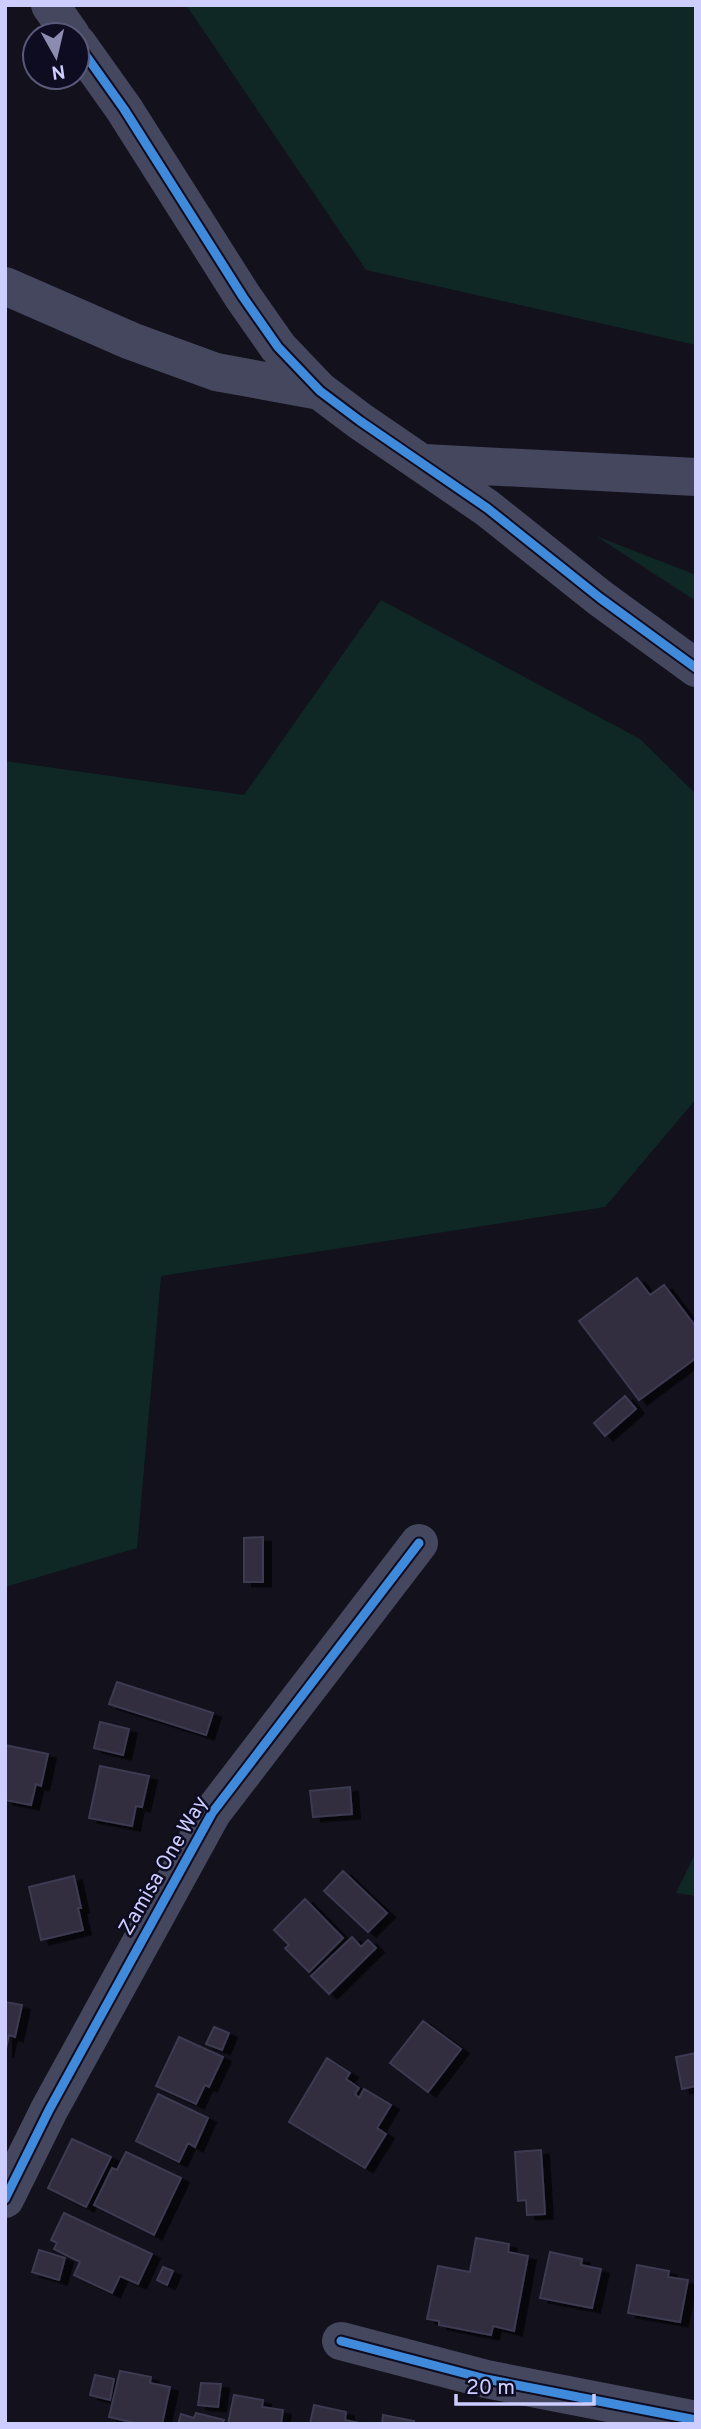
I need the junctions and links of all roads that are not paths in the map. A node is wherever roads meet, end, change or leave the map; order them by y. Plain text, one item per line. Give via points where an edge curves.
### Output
1 (50, 5) edge
2 (61, 21) edge
3 (91, 63) edge
4 (5, 286) edge
5 (320, 391) junction
6 (424, 463) junction
7 (696, 477) edge
8 (696, 668) edge
9 (419, 1543) dead end
10 (5, 2199) edge
11 (341, 2341) dead end
12 (696, 2420) edge

1 - 2 street
3 - 5 street via 271,337
4 - 5 street via 216,372
5 - 6 street
6 - 7 street
6 - 8 street
9 - 10 street, Zamisa One Way via 212,1813 48,2110
11 - 12 street via 486,2379

